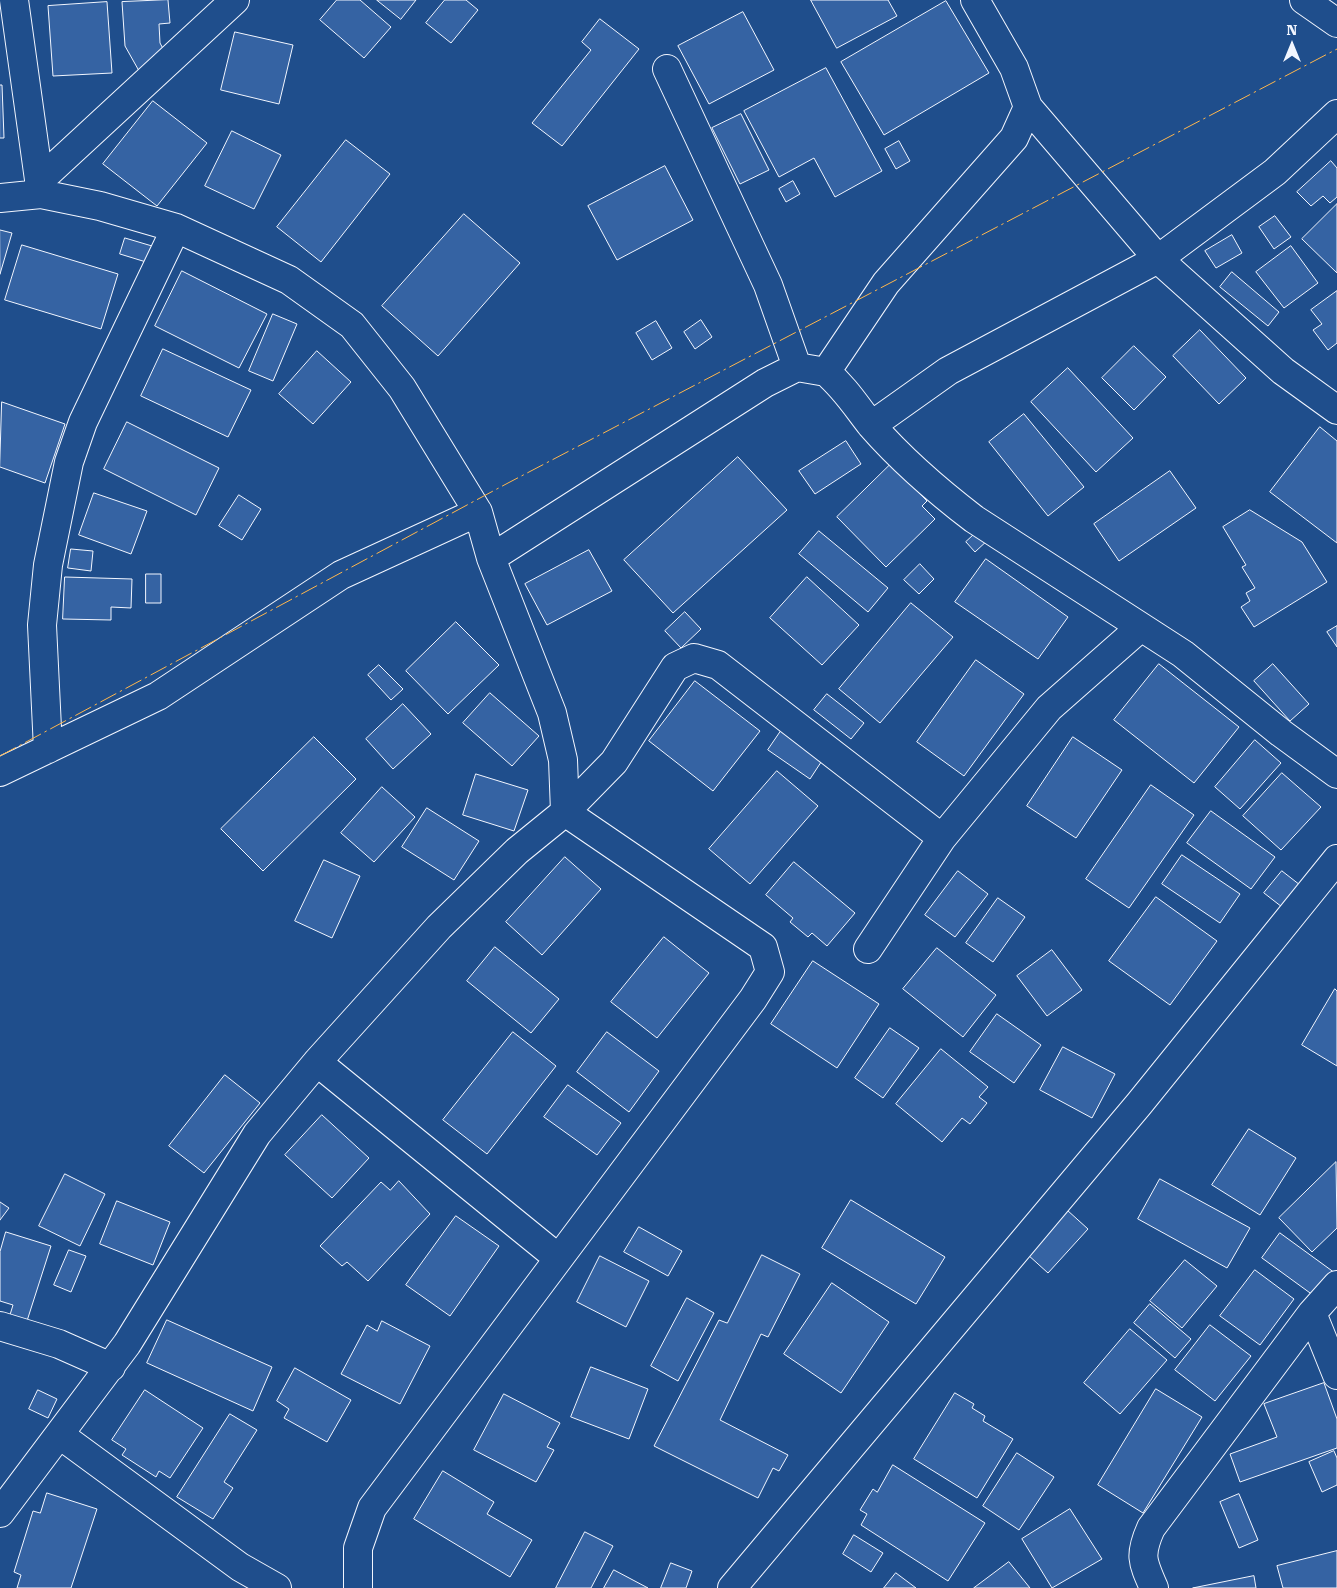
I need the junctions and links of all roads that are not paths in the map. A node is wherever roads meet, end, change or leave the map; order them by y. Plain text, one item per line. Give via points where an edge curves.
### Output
1 (14, 0) edge
2 (235, 0) edge
3 (975, 0) edge
4 (1304, 0) edge
5 (1337, 23) edge
6 (667, 69) dead end
7 (1028, 107) junction
8 (1337, 114) edge
9 (40, 188) junction
10 (0, 198) edge
11 (176, 228) junction
12 (1158, 259) junction
13 (797, 367) junction
14 (826, 372) junction
15 (1337, 410) edge
16 (872, 425) junction
17 (478, 512) junction
18 (491, 558) junction
19 (1141, 628) junction
20 (48, 749) junction
21 (0, 772) edge
22 (1337, 774) edge
23 (565, 812) junction
24 (942, 838) junction
25 (1337, 859) edge
26 (868, 949) dead end
27 (317, 1062) junction
28 (558, 1258) junction
29 (1337, 1285) edge
30 (1312, 1313) junction
31 (0, 1326) edge
32 (111, 1367) junction
33 (1337, 1374) edge
34 (60, 1435) junction
35 (0, 1513) edge
36 (276, 1588) edge
37 (358, 1588) edge
38 (732, 1588) edge
39 (1154, 1588) edge

1 - 9 street
2 - 9 street
3 - 7 street via 1014,68
4 - 5 street
6 - 13 street via 768,285
7 - 12 street
7 - 14 street via 1014,138 886,283
8 - 12 street via 1275,172
9 - 10 street
9 - 11 street
11 - 17 street via 289,280 352,325 402,388
11 - 20 street via 83,422 69,462 48,565 42,625
12 - 15 street via 1284,371
12 - 16 street via 948,371
13 - 14 street
13 - 18 street via 765,383
14 - 16 street via 843,386
16 - 19 street via 942,494 974,519
17 - 18 street
17 - 20 street via 341,575 158,696
18 - 23 street via 552,712 563,760
19 - 22 street via 1183,654
19 - 24 street via 1049,708
20 - 21 street
23 - 24 street via 614,762 675,667 694,658 718,665
23 - 27 street via 517,851 439,927
23 - 28 street via 763,947 770,972
24 - 26 street
25 - 38 street via 1139,1104
27 - 28 street
27 - 32 street via 256,1134
28 - 37 street via 372,1508 358,1548
29 - 30 street
30 - 33 street
30 - 39 street via 1151,1528 1142,1548 1145,1567
31 - 32 street via 59,1344
32 - 34 street
34 - 35 street
34 - 36 street via 240,1567

